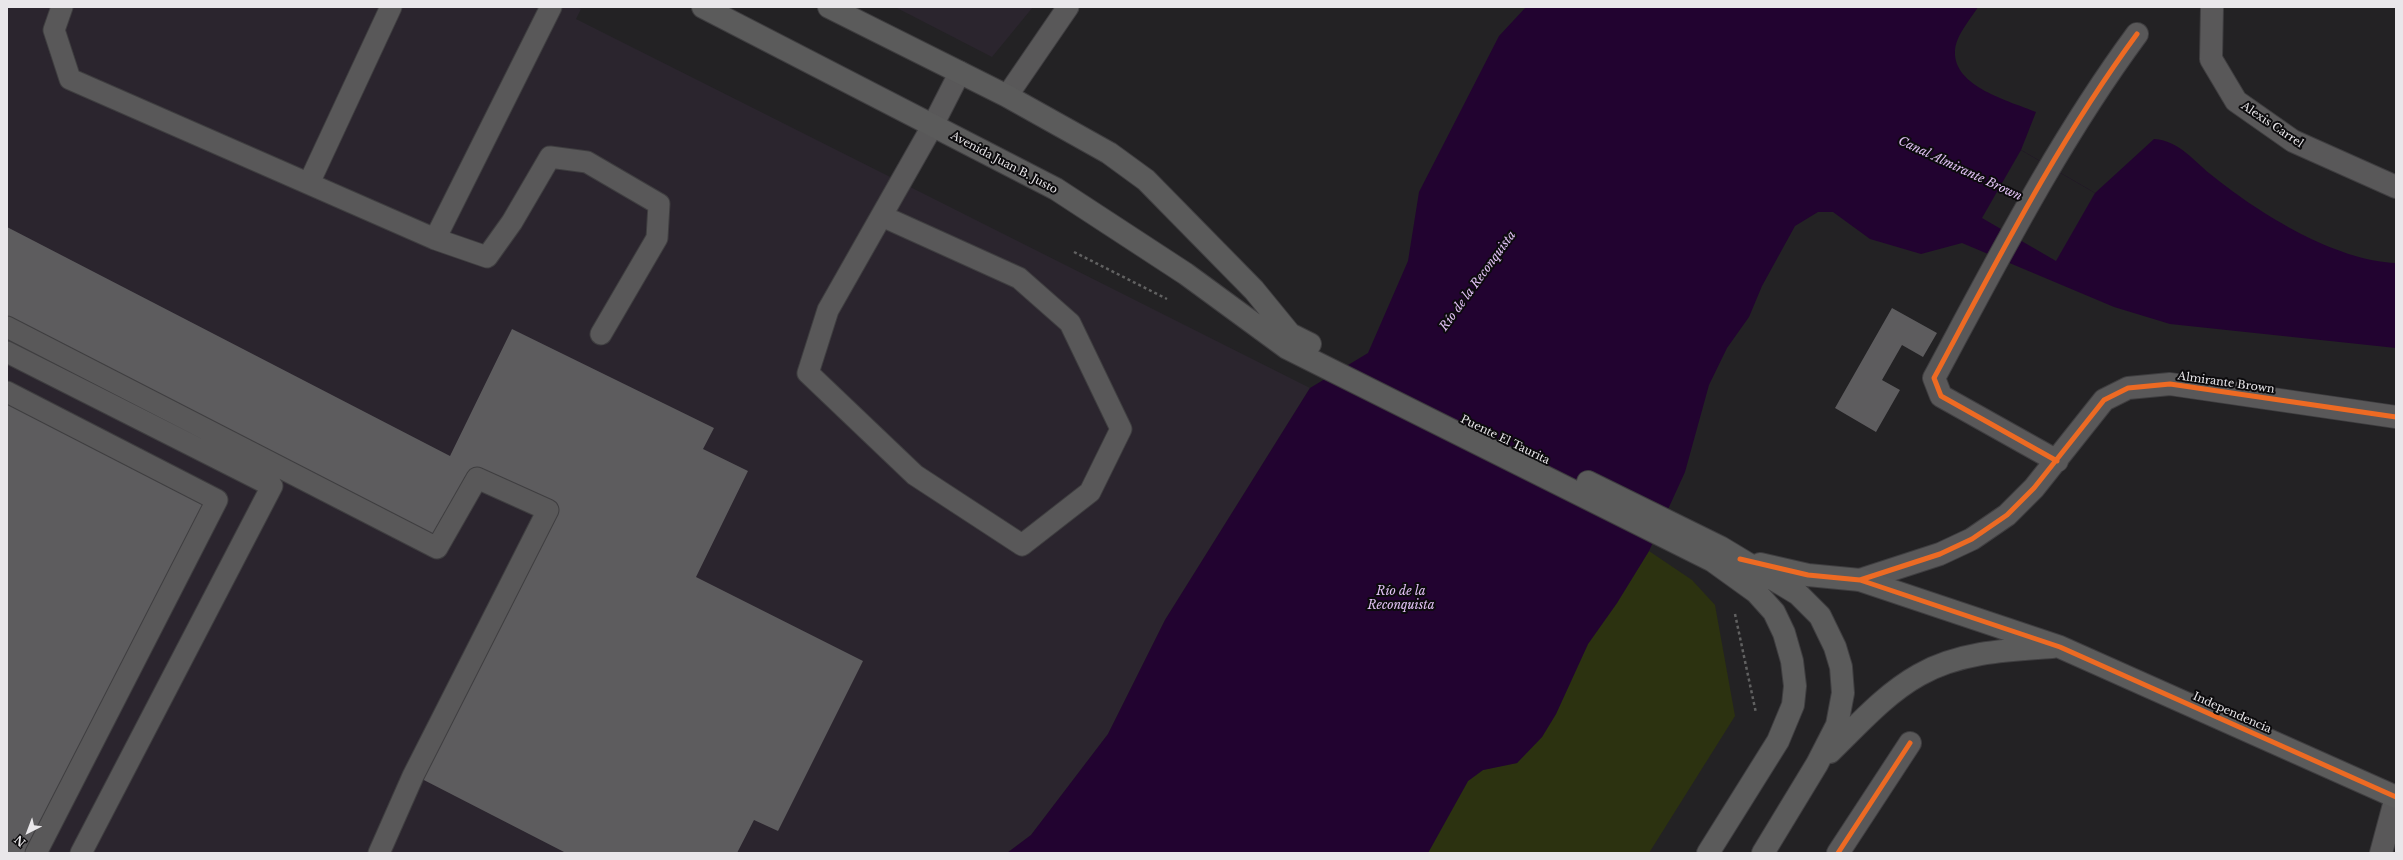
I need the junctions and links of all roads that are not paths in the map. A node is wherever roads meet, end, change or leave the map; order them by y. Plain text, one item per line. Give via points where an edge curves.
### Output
1 (62, 7) edge
2 (391, 7) edge
3 (551, 7) edge
4 (704, 7) edge
5 (829, 7) edge
6 (1068, 7) edge
7 (2212, 7) edge
8 (2137, 34) dead end
9 (960, 72) junction
10 (1007, 96) junction
11 (933, 125) junction
12 (309, 183) junction
13 (2396, 187) edge
14 (882, 216) junction
15 (435, 239) junction
16 (7, 327) edge
17 (601, 334) dead end
18 (1289, 341) junction
19 (7, 352) edge
20 (7, 392) edge
21 (2396, 417) edge
22 (2057, 461) junction
23 (1716, 554) junction
24 (1740, 559) junction
25 (1860, 580) junction
26 (2060, 647) junction
27 (1910, 743) dead end
28 (1817, 764) junction
29 (2396, 797) edge
30 (36, 853) edge
31 (81, 853) edge
32 (379, 853) edge
33 (1708, 853) edge
34 (1762, 853) edge
35 (1838, 853) edge
36 (2381, 853) edge

1 - 12 lane via 54,30 70,79
2 - 12 lane
3 - 15 lane
4 - 11 main road, Avenida Juan B. Justo
5 - 9 main road
6 - 10 lane
7 - 13 street, Alexis Carrel via 2211,59 2236,101 2293,141
8 - 22 street via 2099,86 1999,258 1934,378 1941,396
9 - 10 main road
9 - 11 lane
10 - 18 main road via 1109,154 1146,180 1254,290
11 - 14 lane
11 - 18 main road, Avenida Juan B. Justo via 1056,190
12 - 15 lane
14 - 14 lane via 1019,278 1070,323 1121,429 1090,492 1022,545 915,475 808,373 828,310
15 - 17 lane via 487,257 512,222 550,157 587,162 659,204 657,238
16 - 32 lane via 437,548 476,478 548,510 413,776
18 - 23 main road, Puente El Taurita
19 - 31 lane via 272,486
20 - 30 lane via 217,500
21 - 22 street, Almirante Brown via 2170,384 2138,385 2104,400
22 - 25 street, Almirante Brown via 2007,514 1972,539 1940,554
23 - 24 main road
23 - 33 main road via 1774,612 1784,633 1792,661 1794,686 1793,705 1778,741
24 - 25 main road, Independencia via 1808,575
24 - 28 main road via 1798,594 1820,616 1835,647 1841,667 1843,693 1837,725
25 - 26 main road, Independencia
26 - 28 main road via 2007,650 1960,658 1920,674 1888,697
26 - 29 main road, Independencia
27 - 35 street
28 - 34 main road
29 - 36 street

